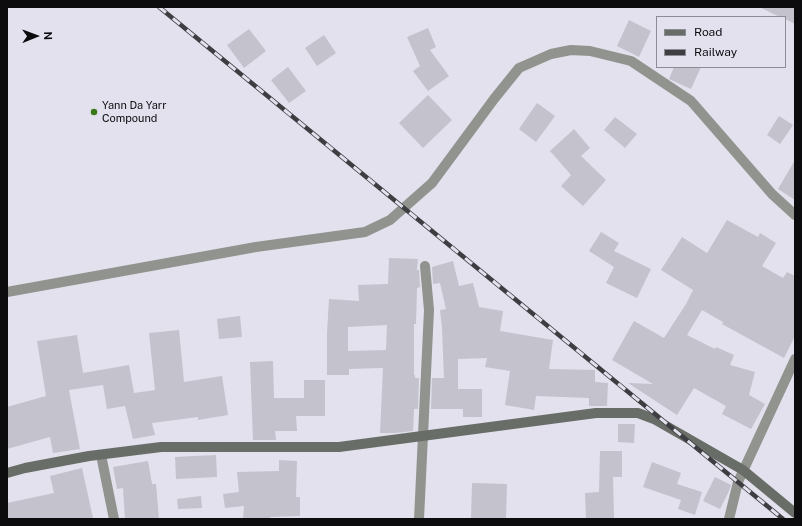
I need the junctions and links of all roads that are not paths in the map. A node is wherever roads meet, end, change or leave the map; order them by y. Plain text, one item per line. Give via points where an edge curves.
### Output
1 (795, 215) edge
2 (425, 266) dead end
3 (7, 292) edge
4 (795, 359) edge
5 (423, 435) junction
6 (102, 455) junction
7 (743, 470) junction
8 (7, 474) edge
9 (795, 512) edge
10 (114, 519) edge
11 (420, 519) edge
12 (729, 519) edge

1 - 3 street via 772,194 691,101 631,61 590,51 572,50 551,54 519,68 432,183 390,220 365,232 256,247
2 - 5 street via 430,310
4 - 7 street
5 - 6 street via 339,447 161,447
5 - 7 street via 596,413 638,413 654,419
5 - 11 street
6 - 8 street via 25,468
6 - 10 street
7 - 9 street
7 - 12 street

